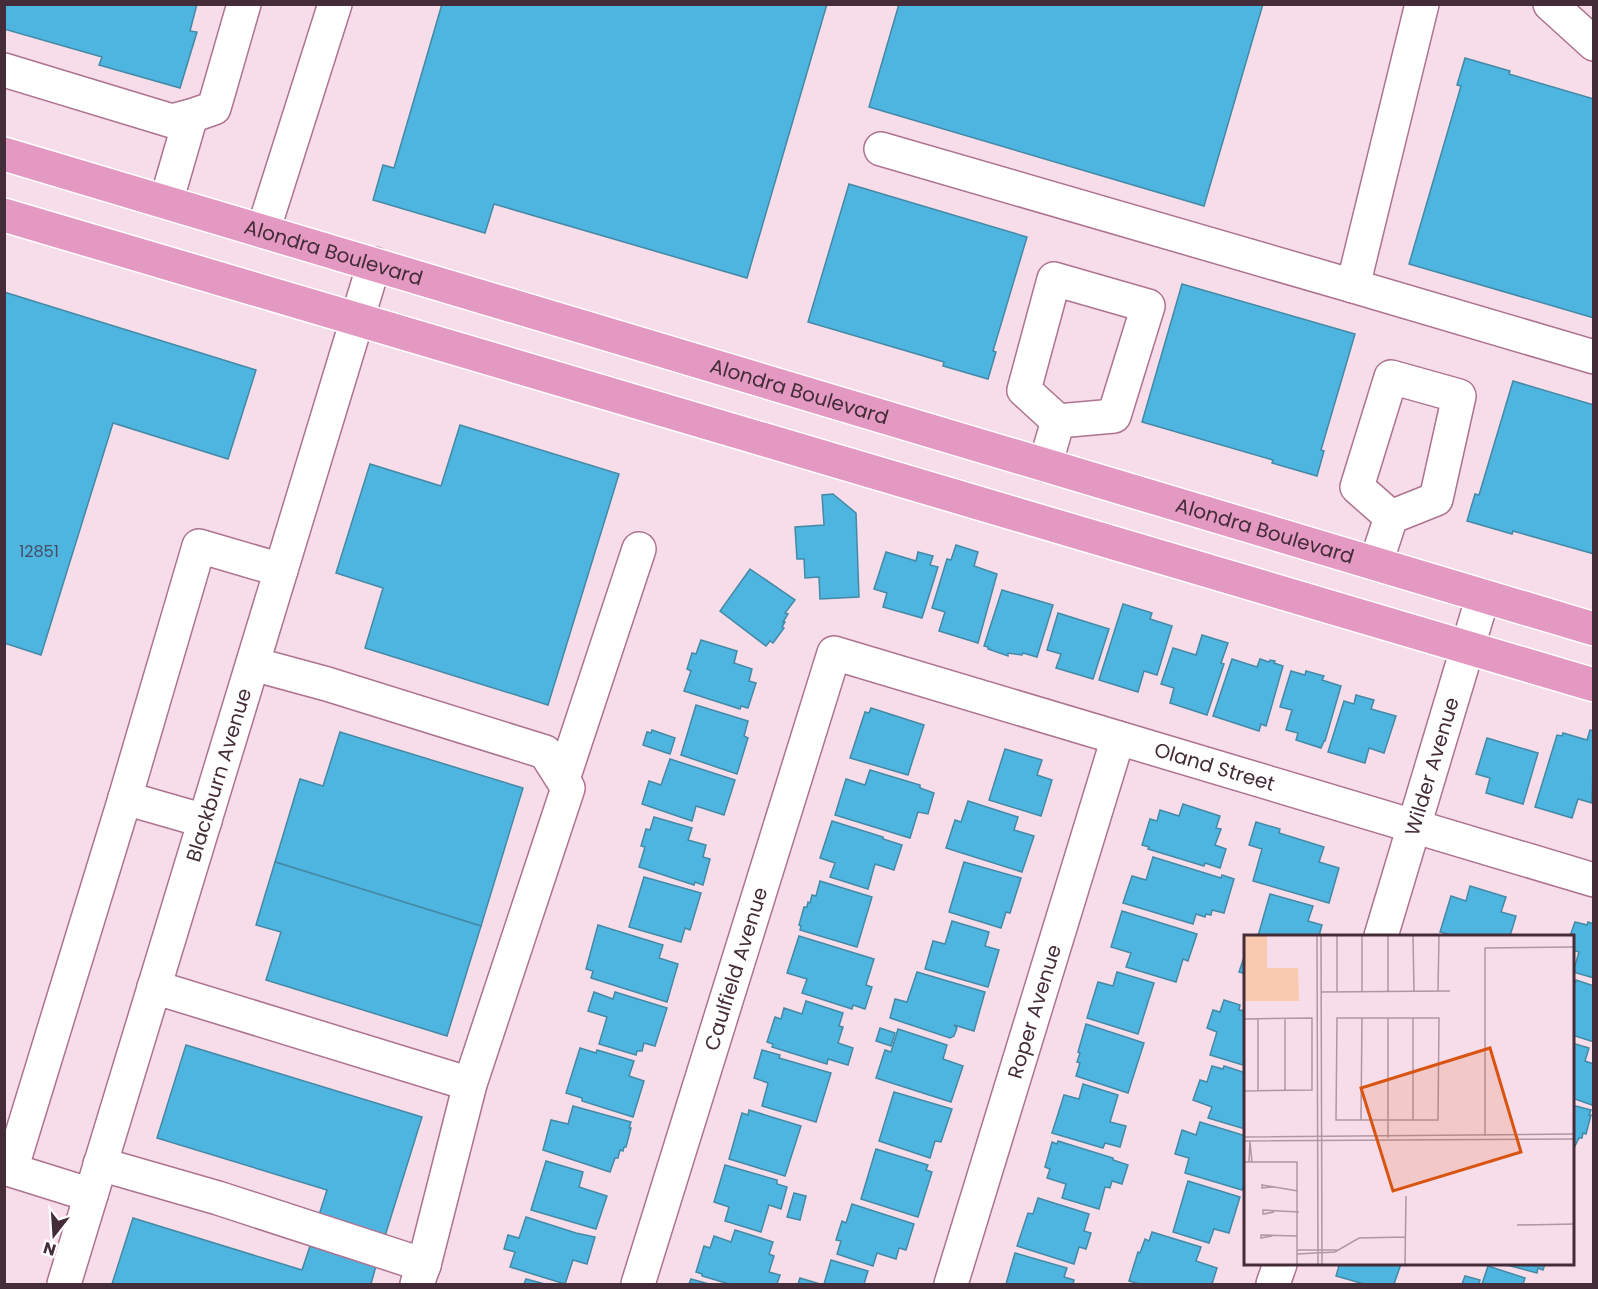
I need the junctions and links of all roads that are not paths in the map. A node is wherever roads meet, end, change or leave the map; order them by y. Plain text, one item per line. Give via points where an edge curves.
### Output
1 (244, 4) edge
2 (335, 4) edge
3 (1422, 4) edge
4 (1554, 6) edge
5 (1593, 44) edge
6 (4, 70) edge
7 (191, 116) junction
8 (881, 149) dead end
9 (4, 154) edge
10 (166, 202) junction
11 (4, 215) edge
12 (263, 231) junction
13 (375, 264) junction
14 (1353, 286) junction
15 (358, 320) junction
16 (1593, 357) edge
17 (1058, 421) junction
18 (1045, 465) junction
19 (1391, 517) dead end
20 (639, 549) dead end
21 (1376, 563) junction
22 (281, 570) junction
23 (1484, 596) junction
24 (1593, 629) edge
25 (1468, 648) junction
26 (834, 653) joint
27 (253, 664) junction
28 (1593, 685) edge
29 (1118, 738) junction
30 (562, 779) junction
31 (125, 798) junction
32 (205, 821) junction
33 (1414, 827) junction
34 (1593, 880) edge
35 (1381, 935) edge
36 (154, 987) junction
37 (470, 1084) junction
38 (100, 1164) junction
39 (8, 1180) edge
40 (91, 1195) junction
41 (1279, 1265) edge
42 (420, 1275) edge
43 (64, 1284) edge
44 (638, 1284) edge
45 (951, 1284) edge
46 (1273, 1284) edge

1 - 7 street via 214,108
2 - 12 street
3 - 14 street
4 - 5 street
6 - 7 street via 172,120
7 - 10 street
8 - 14 street
9 - 10 main road, Alondra Boulevard
10 - 12 main road, Alondra Boulevard
11 - 15 main road
12 - 13 main road, Alondra Boulevard
13 - 15 street, Blackburn Avenue
13 - 18 main road, Alondra Boulevard
14 - 16 street
15 - 22 street, Blackburn Avenue
15 - 25 main road
17 - 17 street via 1114,416 1148,306 1054,279 1024,390
17 - 18 street
18 - 21 main road, Alondra Boulevard
19 - 21 street
20 - 30 street
21 - 23 main road, Alondra Boulevard
22 - 27 street, Blackburn Avenue
22 - 31 street via 199,546
23 - 24 main road, Alondra Boulevard
23 - 25 street, Wilder Avenue
25 - 28 main road
25 - 33 street, Wilder Avenue
26 - 29 street, Oland Street
26 - 44 street, Caulfield Avenue
27 - 30 street via 545,752
27 - 32 street, Blackburn Avenue
29 - 33 street, Oland Street
29 - 45 street, Roper Avenue
30 - 37 street via 568,788
31 - 32 street
31 - 39 street
32 - 36 street, Blackburn Avenue
33 - 34 street, Oland Street
33 - 35 street, Wilder Avenue
36 - 37 street
36 - 38 street, Blackburn Avenue
37 - 42 street
38 - 40 street, Blackburn Avenue
38 - 42 street via 218,1198
39 - 40 street
40 - 43 street, Blackburn Avenue
41 - 46 street

